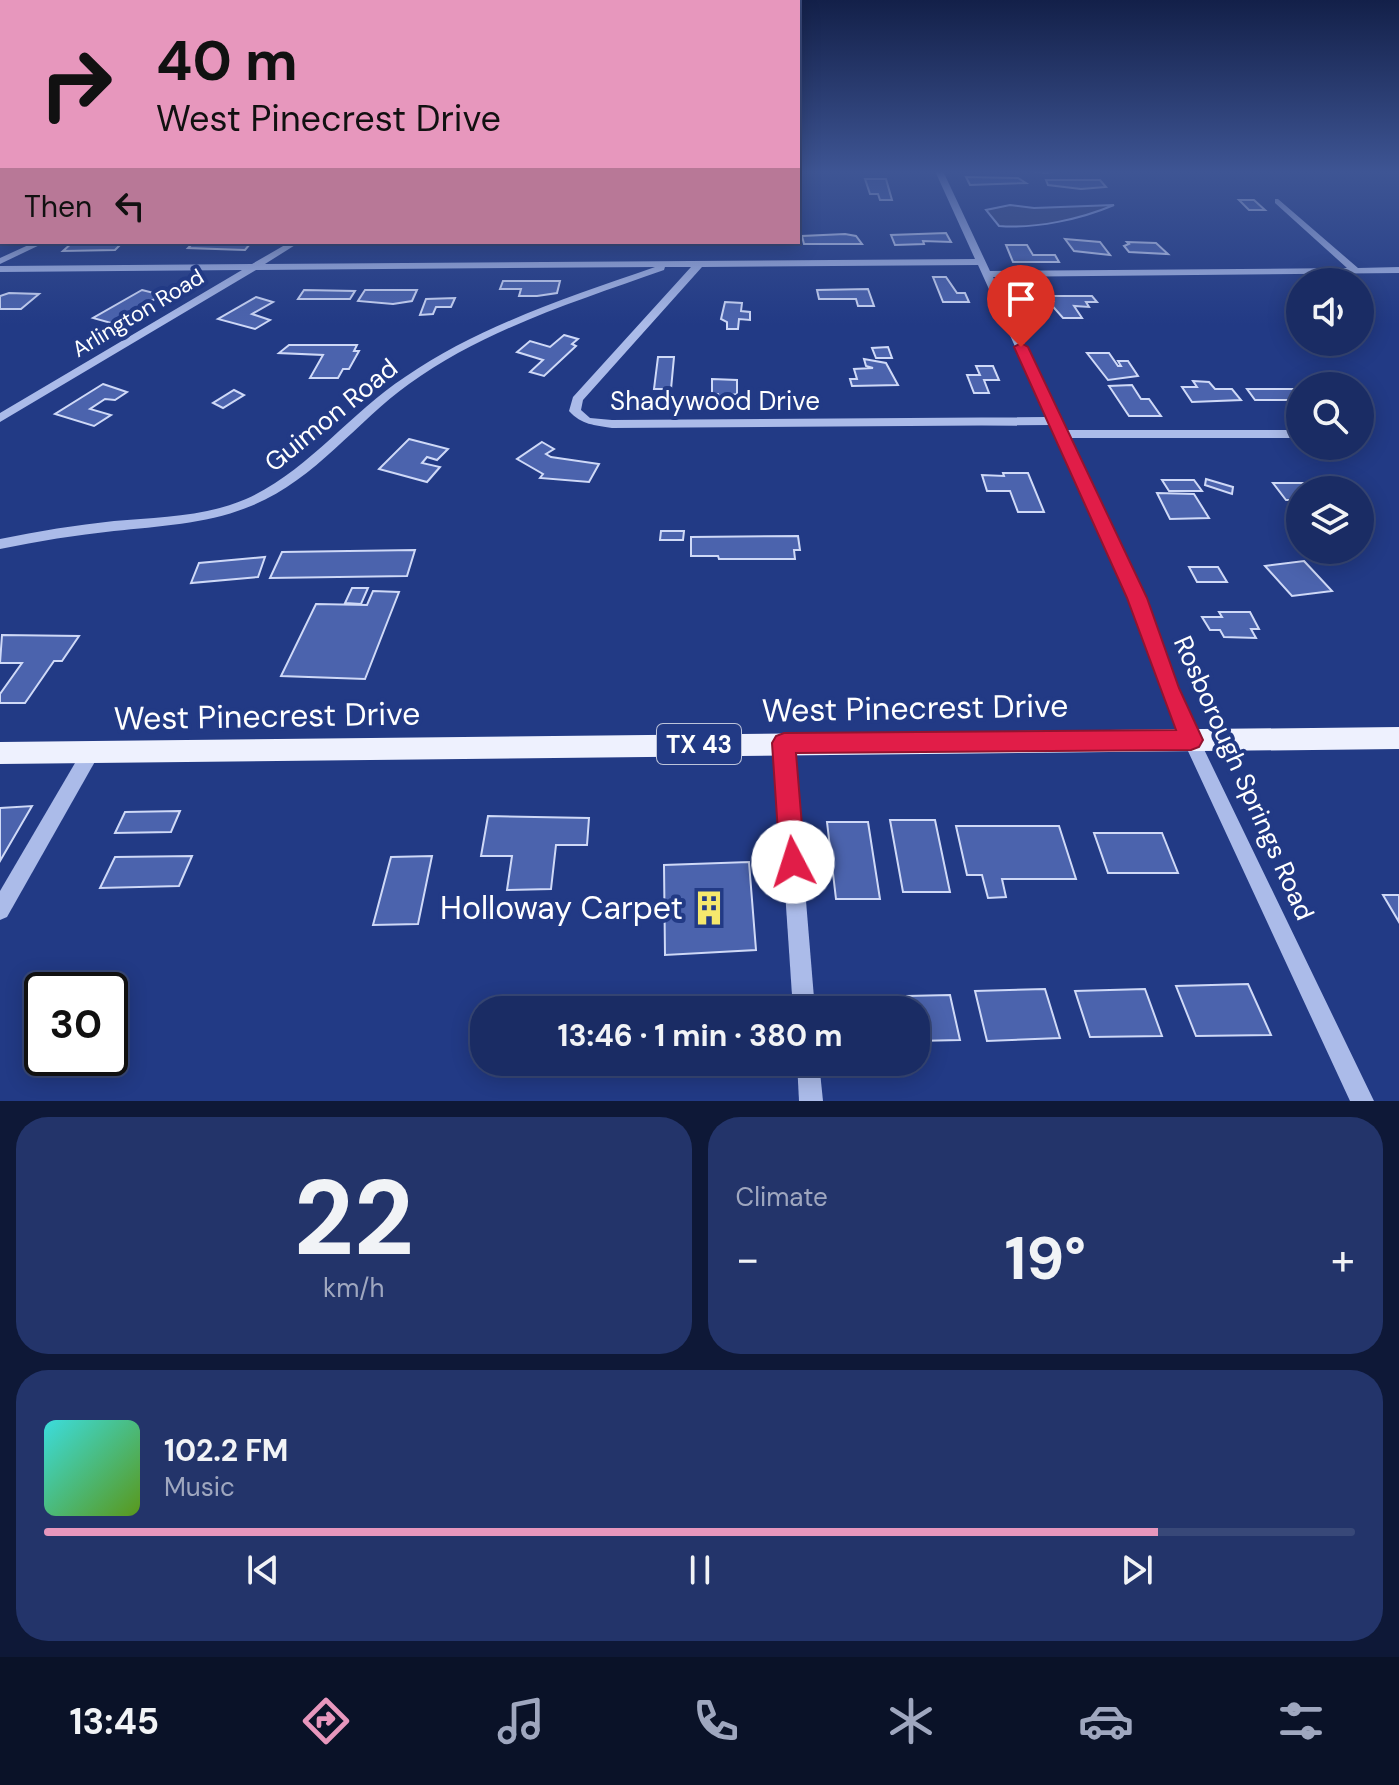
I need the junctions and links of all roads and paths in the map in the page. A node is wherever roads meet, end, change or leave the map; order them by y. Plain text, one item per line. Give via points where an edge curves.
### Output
1 (963, 222) edge
2 (1302, 222) edge
3 (38, 244) edge
4 (293, 244) edge
5 (0, 261) edge
6 (672, 264) junction
7 (699, 264) junction
8 (253, 267) junction
9 (985, 268) junction
10 (1353, 268) edge
11 (0, 269) edge
12 (1286, 270) edge
13 (1374, 270) edge
14 (1399, 270) edge
15 (0, 418) edge
16 (1055, 421) junction
17 (1061, 434) junction
18 (1286, 434) edge
19 (0, 544) edge
20 (1399, 738) edge
21 (1191, 740) junction
22 (784, 743) junction
23 (91, 752) junction
24 (0, 753) edge
25 (0, 910) edge
26 (803, 996) edge
27 (809, 1076) edge
28 (811, 1101) edge
29 (1362, 1101) edge

1 - 9 street, Rosborough Springs Road
2 - 10 street
3 - 5 street
4 - 8 street, Arlington Road
6 - 7 street
6 - 8 street
6 - 19 street, Guimon Road via 468,342 404,382 296,474 252,501 201,517
7 - 9 street
7 - 16 street, Shadywood Drive via 577,399 578,416 612,424
8 - 11 street
8 - 15 street, Arlington Road
9 - 12 street
9 - 16 street, Rosborough Springs Road
13 - 14 street
16 - 17 street, Rosborough Springs Road
17 - 18 street
17 - 21 street, Rosborough Springs Road via 1133,589
20 - 21 main road, West Pinecrest Drive / TX 43
21 - 22 main road, West Pinecrest Drive / TX 43
21 - 29 street, Rosborough Springs Road
22 - 23 main road, West Pinecrest Drive / TX 43
22 - 26 street
23 - 24 main road, West Pinecrest Drive / TX 43
23 - 25 street
27 - 28 street

